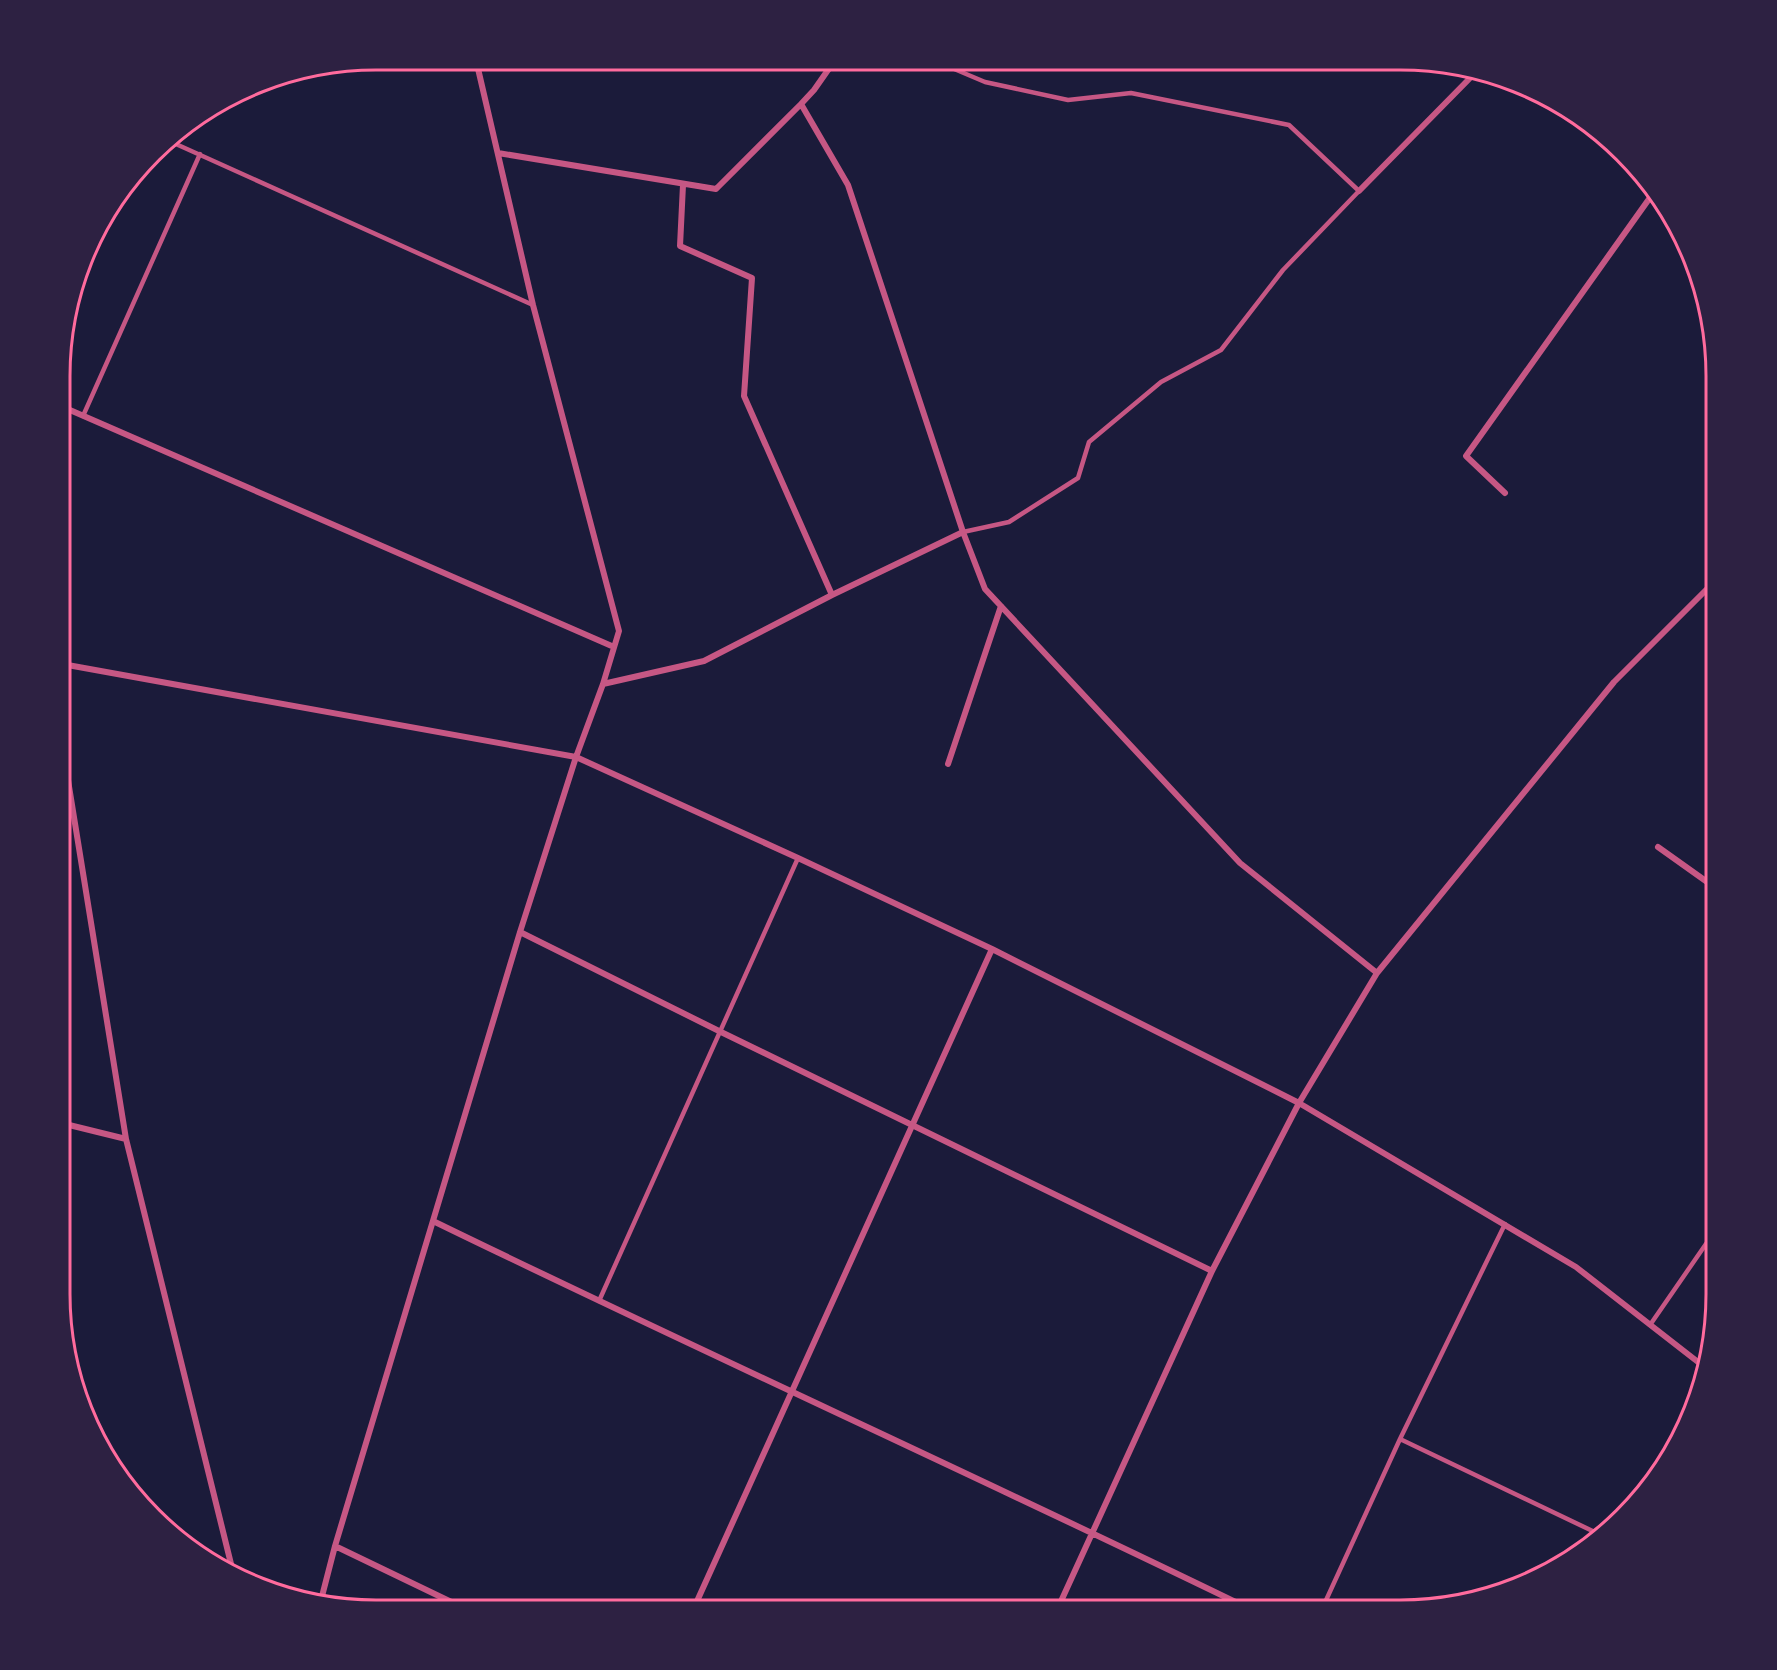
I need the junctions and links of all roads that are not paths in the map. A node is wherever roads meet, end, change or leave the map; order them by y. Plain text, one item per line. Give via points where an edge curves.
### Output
1 (478, 70) edge
2 (828, 70) edge
3 (957, 70) edge
4 (1470, 78) edge
5 (801, 104) junction
6 (177, 144) edge
7 (498, 153) junction
8 (200, 154) junction
9 (683, 185) junction
10 (1359, 191) junction
11 (1649, 198) edge
12 (533, 305) junction
13 (70, 410) edge
14 (83, 416) junction
15 (1505, 493) dead end
16 (963, 532) junction
17 (1706, 590) edge
18 (832, 594) junction
19 (1002, 606) junction
20 (614, 647) junction
21 (70, 665) edge
22 (603, 684) junction
23 (576, 757) junction
24 (948, 764) dead end
25 (70, 792) edge
26 (1658, 847) dead end
27 (798, 858) junction
28 (1706, 881) edge
29 (520, 932) junction
30 (992, 949) junction
31 (1377, 973) junction
32 (721, 1032) junction
33 (1299, 1103) junction
34 (70, 1125) edge
35 (913, 1125) junction
36 (126, 1139) junction
37 (433, 1221) junction
38 (1505, 1224) junction
39 (1706, 1244) edge
40 (1212, 1271) junction
41 (599, 1302) junction
42 (1650, 1324) junction
43 (1699, 1362) edge
44 (793, 1391) junction
45 (1400, 1439) junction
46 (1593, 1531) edge
47 (1092, 1532) junction
48 (335, 1546) junction
49 (231, 1563) edge
50 (322, 1595) edge
51 (447, 1600) edge
52 (698, 1600) edge
53 (1061, 1600) edge
54 (1231, 1600) edge
55 (1326, 1600) edge

1 - 7 street
2 - 5 street
3 - 10 lane via 985,82 1068,100 1131,93 1289,125
4 - 10 street
5 - 9 street via 716,189
5 - 16 street via 848,185
6 - 8 lane
7 - 9 street
7 - 12 street
8 - 12 lane
8 - 14 lane
9 - 18 street via 680,246 752,278 744,396
10 - 16 lane via 1283,270 1221,350 1161,382 1089,442 1078,478 1009,522
11 - 15 street via 1466,456
12 - 20 street via 619,631
13 - 14 street
14 - 20 street
16 - 18 street
16 - 19 street via 986,589
17 - 31 street via 1614,682
18 - 22 street via 705,661
19 - 24 street
19 - 31 street via 1240,863
20 - 22 street
21 - 23 street
22 - 23 street
23 - 27 street
23 - 29 street
25 - 36 street
26 - 28 street
27 - 30 street
27 - 32 lane
29 - 32 street
29 - 37 street
30 - 33 street
30 - 35 street
31 - 33 street
32 - 35 street
32 - 41 lane
33 - 38 street
33 - 40 street
34 - 36 street
35 - 40 street
35 - 44 street
36 - 49 street
37 - 41 street
37 - 48 street
38 - 42 street via 1576,1268
38 - 45 lane
39 - 42 lane
40 - 47 street
41 - 44 street
42 - 43 street
44 - 47 street
44 - 52 street
45 - 46 lane
45 - 55 lane
47 - 53 street
47 - 54 street
48 - 50 street
48 - 51 street

